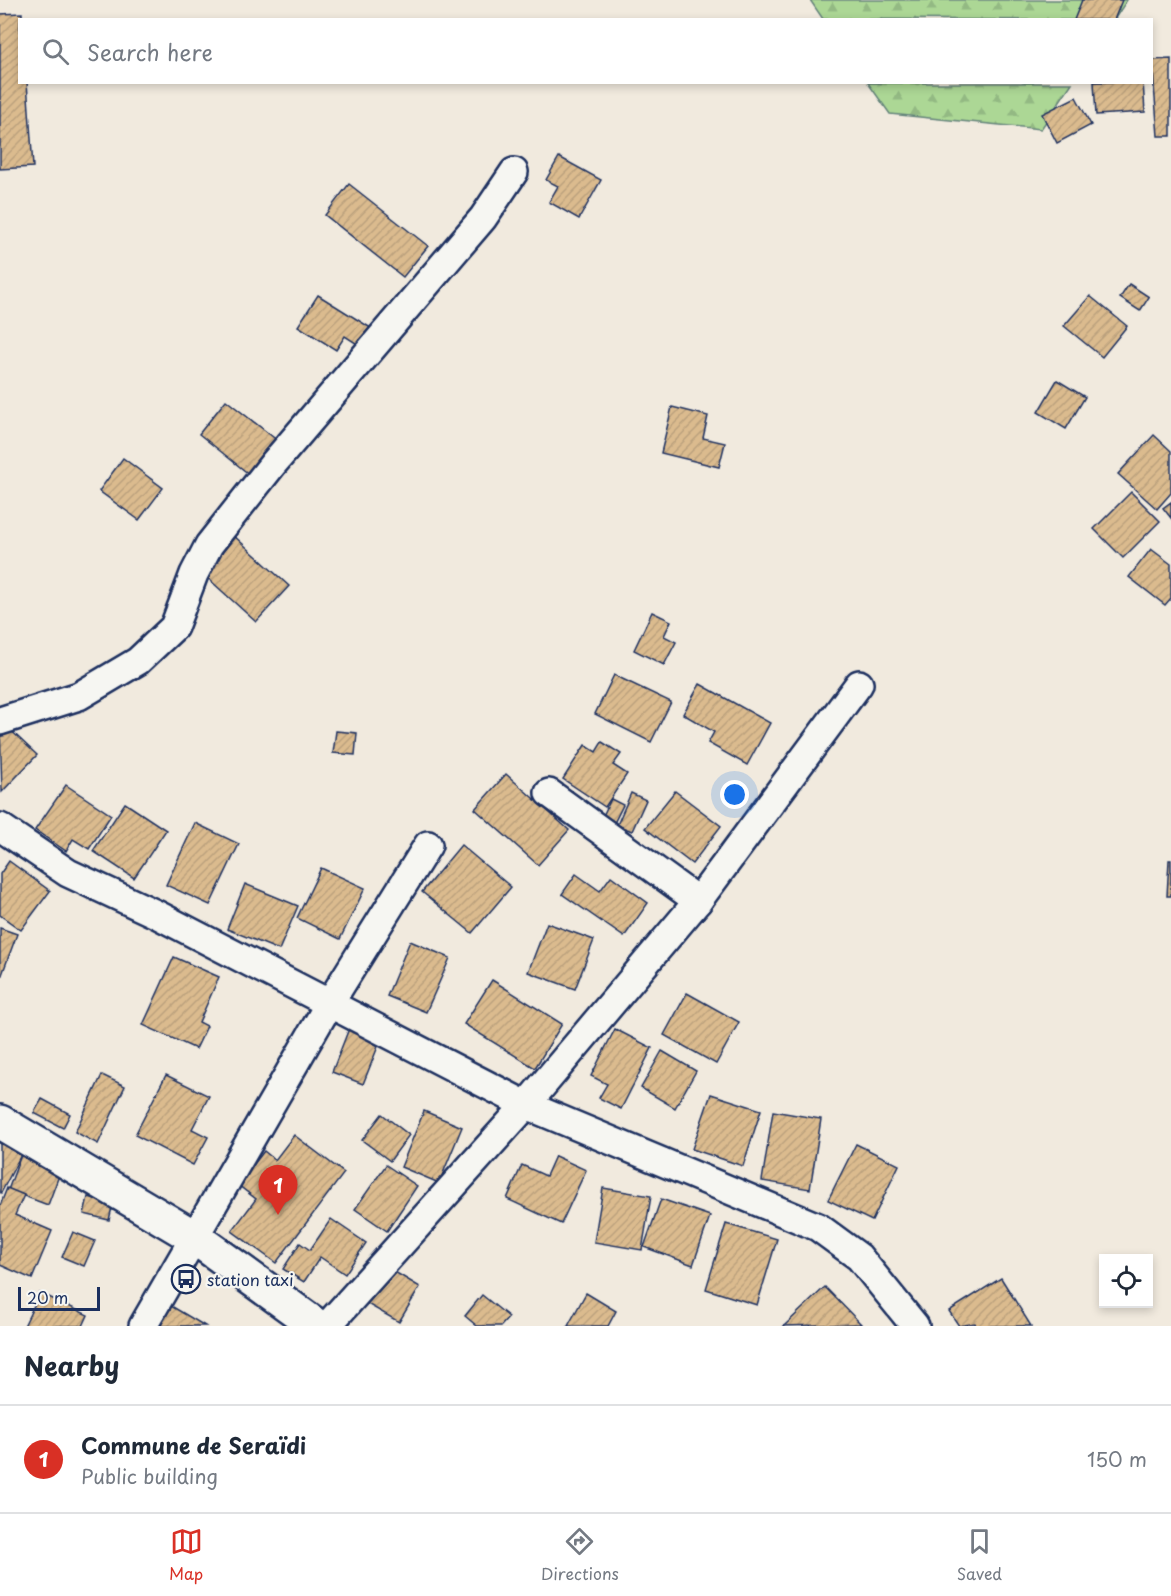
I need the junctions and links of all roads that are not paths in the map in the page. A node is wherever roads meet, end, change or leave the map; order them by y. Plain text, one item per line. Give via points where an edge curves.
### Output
1 (514, 172) dead end
2 (859, 684) dead end
3 (0, 722) edge
4 (549, 793) dead end
5 (0, 827) edge
6 (428, 844) dead end
7 (698, 901) junction
8 (329, 1004) junction
9 (526, 1105) junction
10 (0, 1122) edge
11 (194, 1237) junction
12 (143, 1326) edge
13 (317, 1326) edge
14 (327, 1326) edge
15 (915, 1326) edge

1 - 3 street via 483,218 209,545 174,627 138,661 79,696
2 - 7 street
4 - 7 street
5 - 8 street via 68,873
6 - 8 street
7 - 9 street
8 - 9 street
8 - 11 street
9 - 14 street
9 - 15 street via 818,1227 859,1257
10 - 11 main road
11 - 12 street
11 - 13 main road

